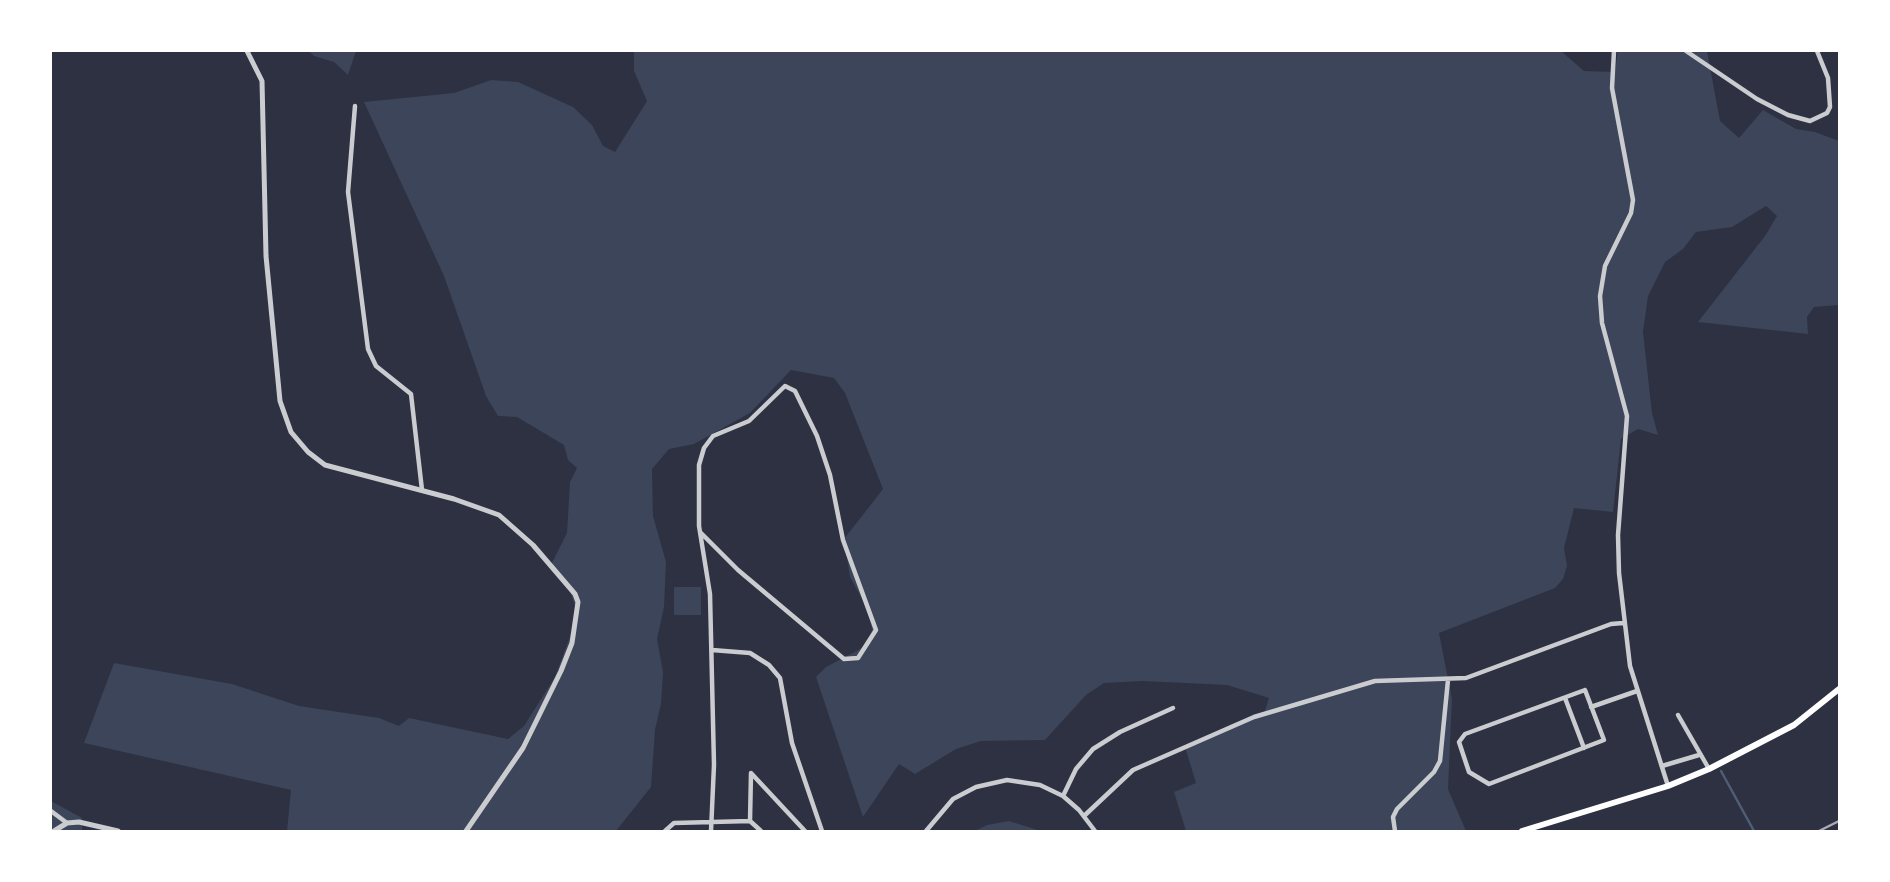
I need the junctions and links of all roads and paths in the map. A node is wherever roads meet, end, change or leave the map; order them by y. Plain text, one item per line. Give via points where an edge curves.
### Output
1 (247, 51) edge
2 (1614, 51) edge
3 (1686, 51) edge
4 (1817, 51) edge
5 (355, 106) dead end
6 (422, 490) junction
7 (701, 533) junction
8 (1623, 623) junction
9 (712, 649) junction
10 (1448, 680) junction
11 (1839, 689) edge
12 (1637, 691) junction
13 (1565, 698) junction
14 (1591, 707) junction
15 (1173, 708) dead end
16 (1678, 715) dead end
17 (1584, 748) junction
18 (1699, 755) junction
19 (1662, 766) junction
20 (1709, 769) junction
21 (1668, 786) junction
22 (1063, 796) junction
23 (51, 811) edge
24 (1084, 816) junction
25 (750, 821) junction
26 (67, 823) junction
27 (712, 824) junction
28 (54, 831) edge
29 (118, 831) edge
30 (466, 831) edge
31 (665, 831) edge
32 (711, 831) edge
33 (761, 831) edge
34 (805, 831) edge
35 (822, 831) edge
36 (926, 831) edge
37 (1094, 831) edge
38 (1395, 831) edge
39 (1522, 831) edge

1 - 6 street via 262,81 266,256 285,421 325,466
2 - 8 street via 1612,88 1633,201 1605,266 1600,307 1627,416 1618,535
3 - 4 street via 1757,99 1810,121 1830,107 1828,78
5 - 6 street via 349,205 368,349 376,366 411,394
6 - 30 street via 484,509 512,523 566,582 578,602 572,643 561,671 523,748
7 - 7 street via 698,475 708,442 749,421 782,388 792,388 817,436 843,540 876,630 863,654 854,660 844,659
7 - 9 street
8 - 10 street via 1466,678
8 - 12 street
9 - 27 street
9 - 35 street via 750,653 780,678 792,743
10 - 24 street via 1375,681 1254,717 1133,770
10 - 38 street via 1440,761 1397,808
11 - 20 main road via 1794,725
12 - 14 street
12 - 19 street
13 - 14 street via 1585,690
13 - 17 street
13 - 17 street via 1465,734 1461,751 1469,772 1489,785
14 - 17 street via 1604,740
15 - 22 street via 1093,749 1076,769
16 - 18 street
18 - 19 street
18 - 20 street
19 - 21 street
20 - 21 main road
21 - 39 main road
22 - 24 street
22 - 36 street via 1030,783 989,783 953,799
23 - 26 street
24 - 37 street
25 - 27 street
25 - 33 street
25 - 34 street via 751,773
26 - 28 street
26 - 29 street
27 - 31 street via 674,823
27 - 32 street

